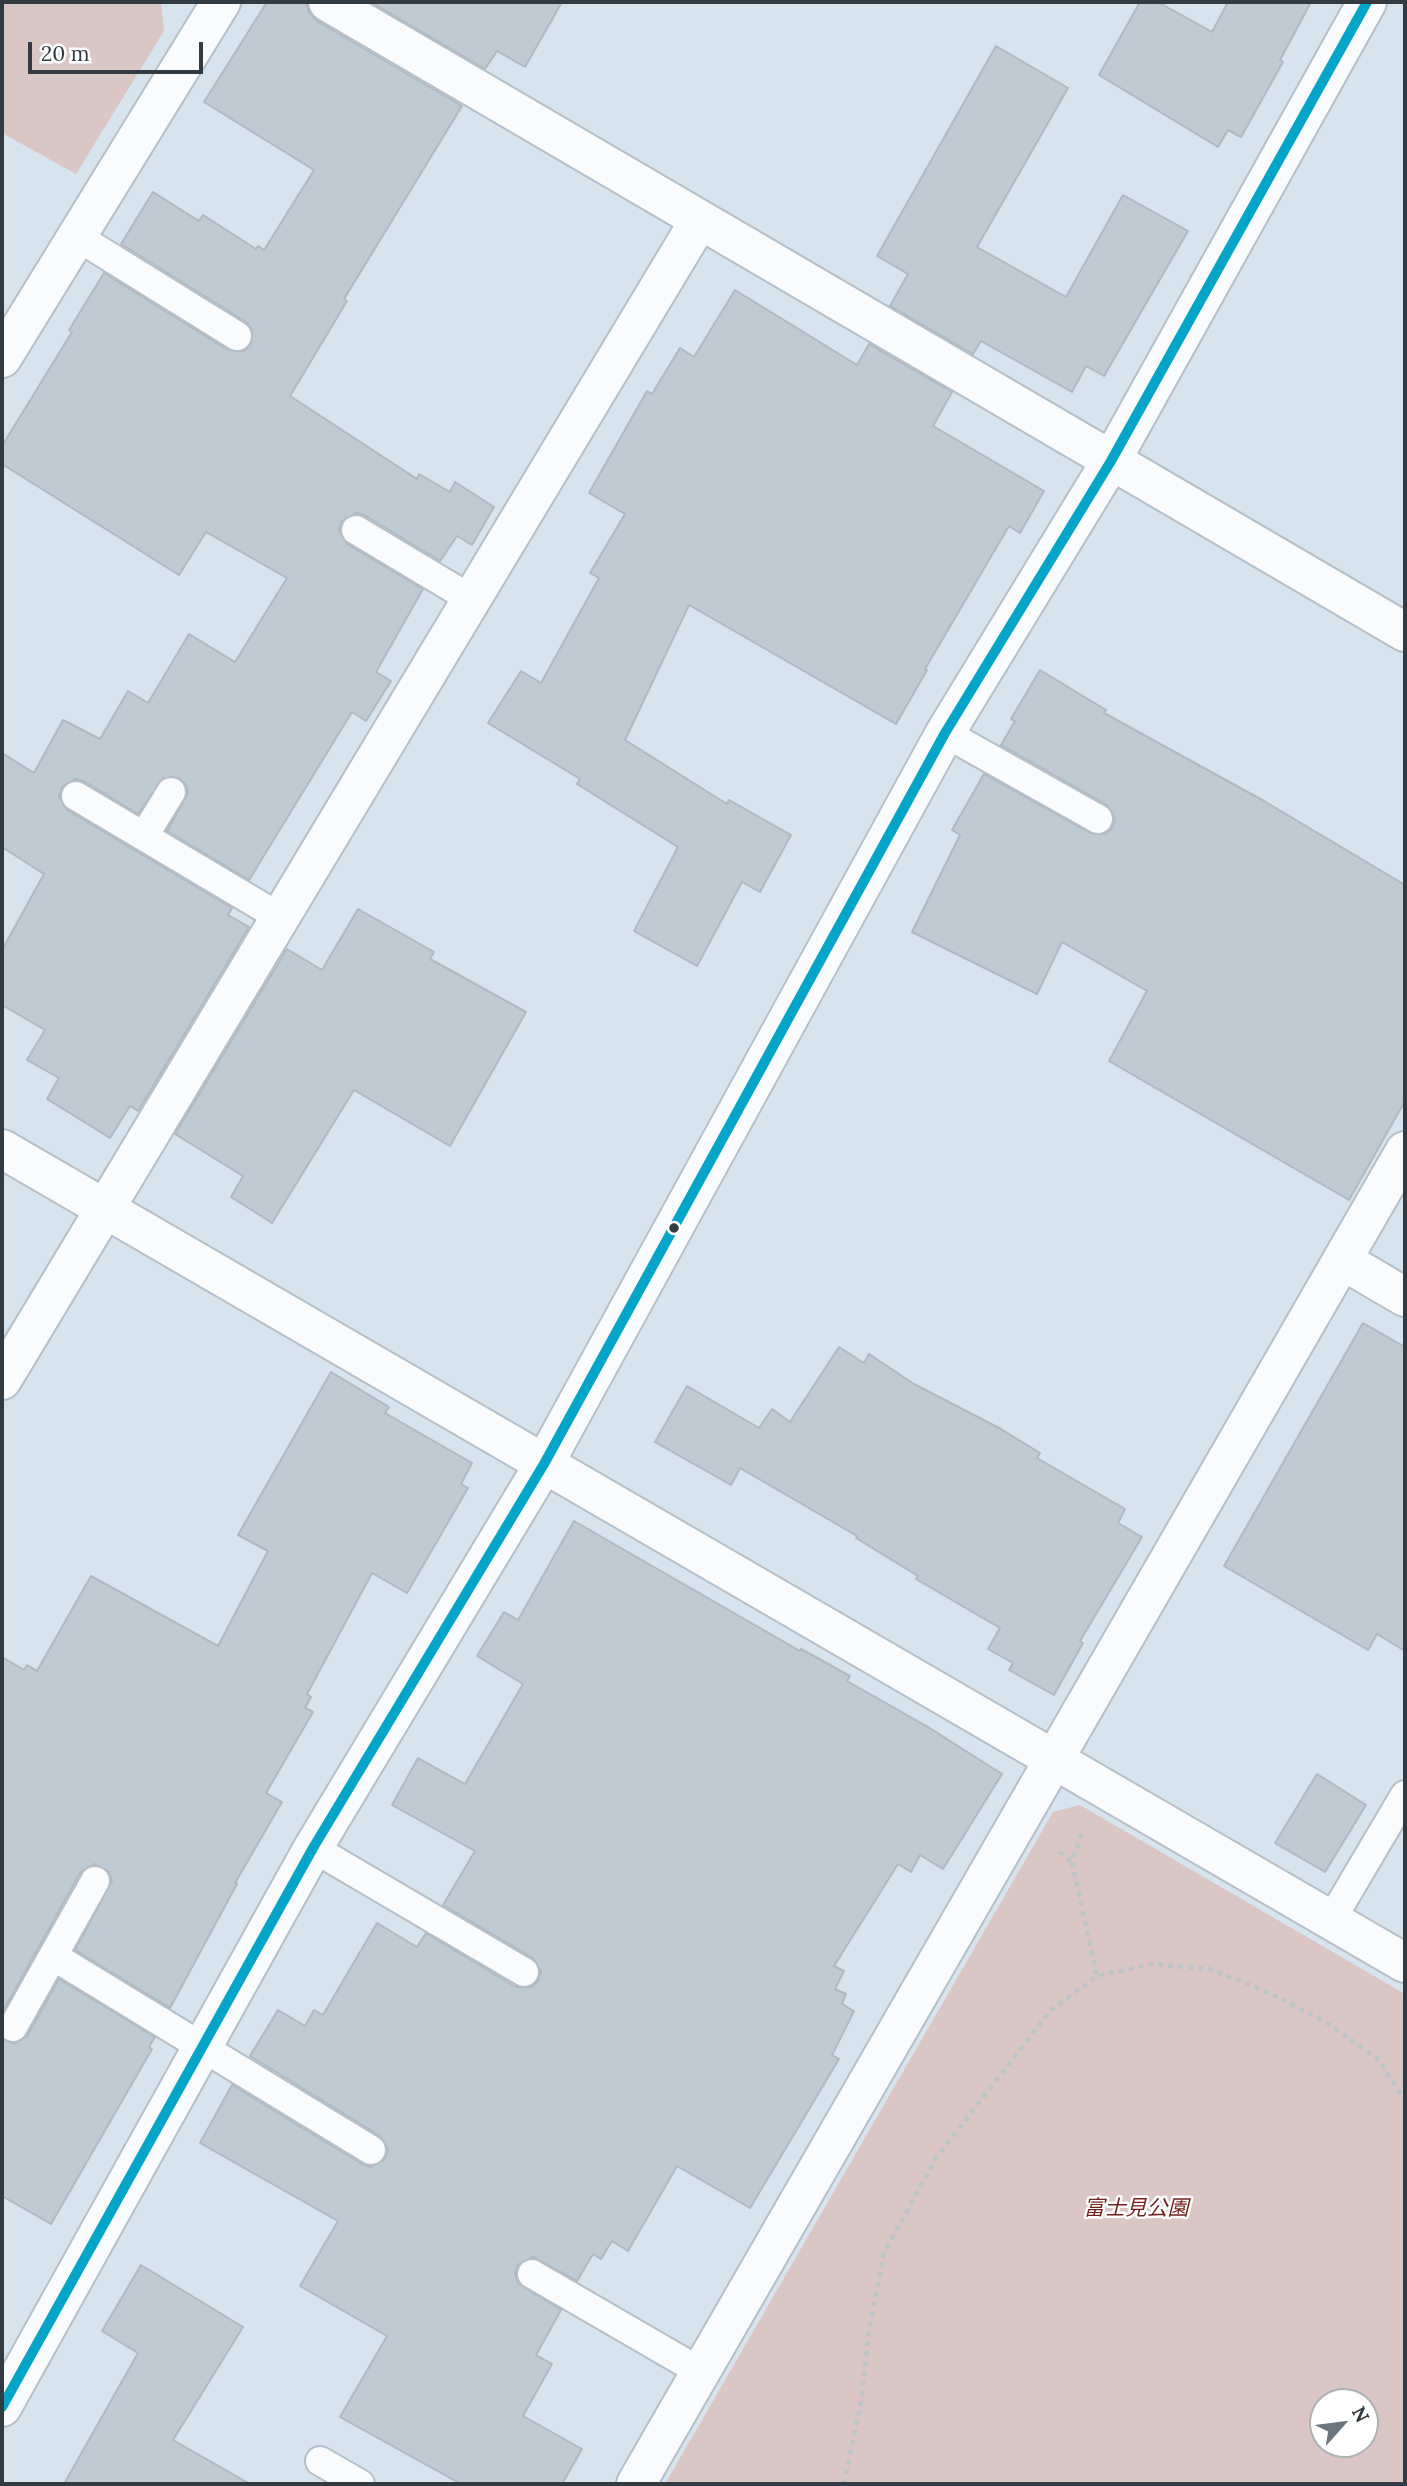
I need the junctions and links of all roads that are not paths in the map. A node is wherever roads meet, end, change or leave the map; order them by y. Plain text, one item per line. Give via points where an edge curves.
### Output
1 (328, 2) edge
2 (1367, 2) edge
3 (210, 6) edge
4 (699, 221) junction
5 (76, 236) junction
6 (237, 336) dead end
7 (2, 358) edge
8 (1111, 461) junction
9 (356, 530) dead end
10 (471, 599) junction
11 (1405, 632) edge
12 (945, 733) junction
13 (171, 792) dead end
14 (76, 796) dead end
15 (1098, 819) dead end
16 (144, 836) junction
17 (281, 918) junction
18 (2, 1149) edge
19 (1405, 1151) edge
20 (106, 1207) junction
21 (1342, 1260) junction
22 (1405, 1297) edge
23 (2, 1380) edge
24 (544, 1464) junction
25 (1054, 1759) junction
26 (1405, 1795) edge
27 (313, 1848) junction
28 (95, 1881) dead end
29 (1331, 1920) junction
30 (53, 1956) junction
31 (1405, 1963) edge
32 (524, 1972) dead end
33 (13, 2027) dead end
34 (202, 2046) junction
35 (371, 2150) dead end
36 (533, 2274) dead end
37 (701, 2372) junction
38 (2, 2407) edge
39 (320, 2461) dead end
40 (360, 2484) edge
41 (636, 2484) edge

1 - 4 street
2 - 8 street
3 - 5 street
4 - 8 street
4 - 10 street
5 - 6 lane
5 - 7 street
8 - 11 street
8 - 12 street
9 - 10 lane
10 - 17 street
12 - 15 lane
12 - 24 street
13 - 16 lane
14 - 16 lane
16 - 17 lane
17 - 20 street
18 - 20 street
19 - 21 street
20 - 23 street
20 - 24 street
21 - 22 street
21 - 25 street
24 - 25 street
24 - 27 street
25 - 29 street
25 - 37 street
26 - 29 lane
27 - 32 lane
27 - 34 street
28 - 30 lane
29 - 31 street
30 - 33 lane
30 - 34 lane
34 - 35 lane
34 - 38 street
36 - 37 lane
37 - 41 street
39 - 40 lane

